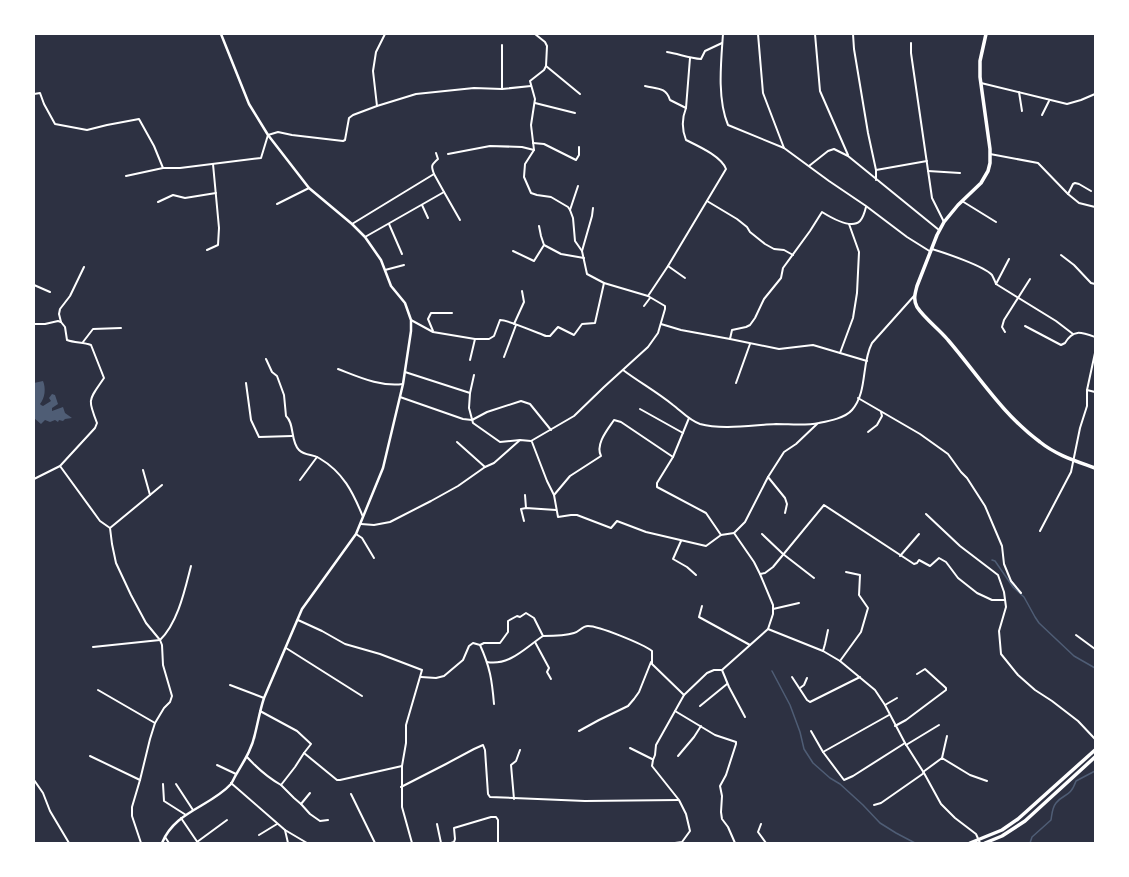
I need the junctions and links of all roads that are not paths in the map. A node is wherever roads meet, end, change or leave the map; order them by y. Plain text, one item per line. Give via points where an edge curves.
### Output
1 (221, 34) edge
2 (385, 34) edge
3 (535, 34) edge
4 (723, 34) edge
5 (758, 34) edge
6 (814, 34) edge
7 (853, 34) edge
8 (986, 34) edge
9 (722, 43) junction
10 (910, 43) dead end
11 (502, 45) dead end
12 (667, 52) dead end
13 (690, 58) junction
14 (546, 66) junction
15 (981, 83) junction
16 (531, 86) junction
17 (645, 86) dead end
18 (502, 89) junction
19 (1019, 92) junction
20 (34, 94) edge
21 (580, 94) dead end
22 (1095, 94) edge
23 (1048, 101) junction
24 (535, 103) junction
25 (376, 106) junction
26 (686, 108) junction
27 (1022, 112) dead end
28 (575, 113) dead end
29 (1042, 115) dead end
30 (268, 135) junction
31 (533, 143) junction
32 (579, 147) dead end
33 (784, 148) junction
34 (534, 150) junction
35 (436, 154) dead end
36 (448, 154) dead end
37 (990, 154) junction
38 (848, 156) junction
39 (927, 161) junction
40 (213, 164) junction
41 (809, 166) junction
42 (163, 168) junction
43 (876, 170) junction
44 (928, 171) junction
45 (960, 173) dead end
46 (434, 174) junction
47 (126, 176) dead end
48 (876, 180) junction
49 (578, 186) dead end
50 (309, 188) junction
51 (1091, 191) dead end
52 (444, 192) junction
53 (216, 193) junction
54 (1068, 194) junction
55 (707, 200) junction
56 (158, 202) dead end
57 (962, 202) junction
58 (277, 204) dead end
59 (422, 205) junction
60 (866, 206) junction
61 (1095, 207) edge
62 (593, 208) dead end
63 (570, 210) junction
64 (428, 218) dead end
65 (460, 220) dead end
66 (944, 222) junction
67 (996, 222) dead end
68 (352, 224) junction
69 (389, 224) junction
70 (849, 224) junction
71 (539, 226) dead end
72 (939, 230) junction
73 (365, 237) junction
74 (544, 245) junction
75 (207, 250) dead end
76 (931, 250) junction
77 (513, 251) dead end
78 (582, 252) junction
79 (402, 254) dead end
80 (792, 255) junction
81 (1061, 255) dead end
82 (584, 258) junction
83 (1009, 259) dead end
84 (404, 265) dead end
85 (668, 266) junction
86 (84, 267) dead end
87 (385, 270) junction
88 (685, 278) dead end
89 (1030, 279) dead end
90 (604, 283) junction
91 (996, 284) junction
92 (1095, 284) edge
93 (34, 285) edge
94 (522, 291) dead end
95 (50, 292) dead end
96 (914, 295) junction
97 (649, 297) junction
98 (1018, 297) junction
99 (644, 306) dead end
100 (452, 313) dead end
101 (411, 320) junction
102 (61, 322) junction
103 (34, 324) edge
104 (661, 324) junction
105 (515, 325) junction
106 (1025, 326) dead end
107 (122, 328) dead end
108 (433, 332) junction
109 (1005, 332) dead end
110 (1073, 334) junction
111 (1095, 337) edge
112 (475, 339) junction
113 (730, 339) junction
114 (83, 342) junction
115 (750, 344) junction
116 (840, 353) junction
117 (1095, 353) edge
118 (504, 356) dead end
119 (266, 359) dead end
120 (470, 360) dead end
121 (867, 361) junction
122 (338, 369) dead end
123 (623, 370) junction
124 (405, 372) junction
125 (474, 375) dead end
126 (736, 382) dead end
127 (246, 383) dead end
128 (403, 384) junction
129 (1087, 390) junction
130 (470, 392) junction
131 (1095, 392) edge
132 (400, 397) junction
133 (858, 398) junction
134 (640, 409) dead end
135 (881, 411) junction
136 (689, 418) junction
137 (472, 420) junction
138 (818, 424) junction
139 (551, 430) junction
140 (868, 432) dead end
141 (683, 433) junction
142 (292, 436) junction
143 (520, 440) junction
144 (532, 441) junction
145 (457, 442) dead end
146 (317, 457) junction
147 (673, 457) junction
148 (1074, 460) junction
149 (60, 466) junction
150 (484, 467) junction
151 (1095, 468) edge
152 (143, 470) dead end
153 (768, 477) junction
154 (34, 479) edge
155 (300, 480) dead end
156 (162, 485) dead end
157 (150, 495) junction
158 (525, 495) dead end
159 (554, 495) junction
160 (526, 508) junction
161 (556, 510) junction
162 (785, 513) dead end
163 (926, 514) dead end
164 (363, 517) junction
165 (524, 521) dead end
166 (361, 524) junction
167 (110, 528) junction
168 (1040, 531) dead end
169 (734, 533) junction
170 (356, 534) junction
171 (762, 534) dead end
172 (919, 534) dead end
173 (721, 535) junction
174 (681, 541) junction
175 (783, 554) junction
176 (900, 556) junction
177 (374, 558) dead end
178 (191, 566) dead end
179 (846, 572) dead end
180 (760, 574) junction
181 (696, 575) dead end
182 (814, 578) dead end
183 (1022, 593) dead end
184 (1005, 600) junction
185 (799, 603) dead end
186 (702, 606) dead end
187 (773, 609) junction
188 (298, 620) junction
189 (768, 629) junction
190 (828, 630) dead end
191 (1076, 635) dead end
192 (543, 636) junction
193 (160, 640) junction
194 (535, 642) junction
195 (480, 644) junction
196 (750, 645) junction
197 (93, 647) dead end
198 (286, 648) junction
199 (1095, 649) edge
200 (823, 651) junction
201 (652, 660) junction
202 (840, 661) junction
203 (487, 662) junction
204 (722, 670) junction
205 (917, 674) dead end
206 (421, 677) junction
207 (792, 677) dead end
208 (860, 677) junction
209 (807, 678) dead end
210 (551, 679) dead end
211 (727, 684) junction
212 (230, 685) dead end
213 (800, 688) junction
214 (98, 690) dead end
215 (684, 695) junction
216 (362, 696) dead end
217 (264, 698) junction
218 (897, 698) dead end
219 (494, 704) dead end
220 (885, 705) junction
221 (700, 706) dead end
222 (260, 711) junction
223 (675, 712) junction
224 (890, 715) junction
225 (745, 717) dead end
226 (155, 723) junction
227 (939, 725) dead end
228 (701, 726) junction
229 (895, 726) junction
230 (579, 731) dead end
231 (811, 731) dead end
232 (947, 736) dead end
233 (1095, 739) edge
234 (906, 744) junction
235 (630, 748) dead end
236 (520, 750) dead end
237 (1095, 750) edge
238 (823, 752) junction
239 (304, 753) junction
240 (90, 756) dead end
241 (678, 756) dead end
242 (247, 757) junction
243 (1095, 757) edge
244 (942, 758) junction
245 (652, 760) junction
246 (218, 765) dead end
247 (402, 766) junction
248 (924, 772) junction
249 (236, 774) junction
250 (34, 780) edge
251 (140, 780) junction
252 (987, 781) dead end
253 (231, 783) junction
254 (163, 784) dead end
255 (176, 784) dead end
256 (281, 785) junction
257 (401, 787) junction
258 (310, 793) dead end
259 (351, 794) dead end
260 (514, 799) junction
261 (678, 800) junction
262 (301, 804) junction
263 (874, 805) dead end
264 (193, 810) junction
265 (186, 815) junction
266 (181, 818) junction
267 (227, 820) dead end
268 (328, 820) dead end
269 (277, 824) junction
270 (437, 824) dead end
271 (761, 824) dead end
272 (284, 830) junction
273 (259, 835) dead end
274 (165, 836) junction
275 (980, 841) edge
276 (197, 842) edge
277 (69, 843) edge
278 (141, 843) edge
279 (162, 843) edge
280 (169, 843) edge
281 (288, 843) edge
282 (307, 843) edge
283 (375, 843) edge
284 (412, 843) edge
285 (441, 843) edge
286 (451, 843) edge
287 (498, 843) edge
288 (675, 843) edge
289 (735, 843) edge
290 (766, 843) edge
291 (970, 843) edge
292 (985, 843) edge

1 - 30 street via 249,104
2 - 25 street via 376,52 373,71
3 - 14 street via 547,46
4 - 9 street
5 - 33 street via 763,93
6 - 38 street via 820,92
7 - 43 street
8 - 15 main road via 980,61
9 - 13 street via 705,52 701,59
9 - 33 street via 721,93 728,125
10 - 39 street
11 - 18 street
12 - 13 street
13 - 26 street
14 - 16 street via 530,81
14 - 21 street
15 - 19 street
15 - 37 main road
16 - 18 street
16 - 24 street
17 - 26 street via 665,90 670,100
18 - 25 street via 474,88 416,94
19 - 23 street
19 - 27 street
20 - 42 street via 40,93 55,124 87,130 139,119
22 - 23 street via 1067,104
23 - 29 street
24 - 28 street
24 - 31 street via 531,125
25 - 30 street via 349,118 344,141 278,132
26 - 55 street via 686,140 704,149 724,164 726,169
30 - 40 street via 261,158
30 - 50 street
31 - 32 street via 544,144 576,160
31 - 34 street
33 - 41 street
34 - 36 street via 490,146
34 - 63 street via 524,169 529,190 537,195 550,196
35 - 46 street via 438,159 431,167
37 - 54 street via 1038,164
37 - 57 main road via 990,163 984,178
38 - 41 street via 834,149
38 - 48 street
39 - 43 street
39 - 44 street
40 - 42 street
40 - 53 street
41 - 60 street
42 - 47 street
43 - 48 street
44 - 45 street
44 - 66 street via 932,198
46 - 52 street
46 - 68 street
48 - 72 street
49 - 63 street
50 - 58 street
50 - 68 street
51 - 54 street via 1075,183
52 - 59 street
52 - 65 street
53 - 56 street via 185,198 173,195
53 - 75 street via 218,245
54 - 61 street via 1079,203
55 - 80 street via 737,219 765,244
55 - 85 street
57 - 66 main road
57 - 67 street
59 - 64 street
59 - 69 street
60 - 70 street via 861,220 857,224
60 - 76 street via 907,238
62 - 78 street
63 - 78 street via 575,242
66 - 72 main road
68 - 73 street
69 - 73 street
69 - 79 street
70 - 80 street via 835,220 822,212
70 - 116 street via 859,252 857,293 853,318
71 - 74 street
72 - 76 main road
73 - 87 street
74 - 77 street via 534,261
74 - 82 street via 561,254
76 - 91 street via 982,269 992,275
76 - 96 main road
78 - 82 street
80 - 113 street via 783,268 781,278 764,299 750,325 732,330
81 - 92 street
82 - 90 street via 587,274
83 - 91 street
84 - 87 street
85 - 88 street
85 - 97 street
86 - 102 street via 60,310
87 - 101 street via 392,286 405,303
89 - 98 street
90 - 97 street
90 - 105 street via 595,323 582,324 574,335 558,327 550,336 546,336
91 - 98 street
93 - 95 street
94 - 105 street via 524,302
96 - 121 street via 872,343
96 - 148 main road via 914,301 921,312 949,341 1005,410 1042,444 1057,454
97 - 99 street
97 - 104 street via 665,306
98 - 109 street via 1004,320 1002,327
98 - 110 street via 1056,320
100 - 108 street via 431,313 428,319
101 - 108 street
101 - 124 street
102 - 103 street
102 - 114 street via 65,327 67,340
104 - 113 street
104 - 123 street via 648,347
105 - 112 street via 504,319 500,320 494,336 489,339
105 - 118 street
106 - 110 street via 1061,345
107 - 114 street via 93,329
108 - 112 street
110 - 111 street
112 - 120 street
113 - 115 street
114 - 149 street via 91,345 104,378 90,398 97,423
115 - 116 street via 779,348 813,345
115 - 126 street
116 - 121 street
117 - 129 street
119 - 142 street via 272,372 277,376 284,395 286,416
121 - 133 street
122 - 128 street via 376,383
123 - 136 street
123 - 139 street via 574,416
124 - 128 street
124 - 130 street
125 - 130 street
127 - 142 street via 251,420 259,437
128 - 132 street
129 - 131 street
129 - 148 street via 1087,406
130 - 137 street via 469,408
132 - 137 street
132 - 164 street via 383,468
133 - 135 street
133 - 138 street via 852,410 845,415
134 - 141 street
135 - 140 street via 882,416 877,425
135 - 183 street via 948,454 967,478 985,506 1002,546 1004,564 1011,581
136 - 138 street via 699,424 724,427
136 - 141 street
137 - 139 street via 520,401 530,404
137 - 143 street via 500,442
138 - 153 street via 784,452
139 - 144 street
141 - 147 street
142 - 146 street via 298,450
143 - 144 street
143 - 150 street via 494,463
144 - 159 street
145 - 150 street
146 - 155 street
146 - 164 street via 328,463 347,483
147 - 159 street via 621,422 614,420 599,447 601,456 570,476
147 - 173 street via 657,487 706,513
148 - 151 main road
148 - 168 street via 1071,472
149 - 154 street
149 - 167 street via 100,521
150 - 166 street via 458,486 390,522
152 - 157 street
153 - 162 street via 785,498
153 - 169 street via 745,522
156 - 157 street
157 - 167 street
158 - 160 street
159 - 161 street
160 - 161 street
160 - 165 street via 521,509
161 - 174 street via 558,517 577,515 611,528 617,521
163 - 184 street via 960,546 998,575
164 - 166 street
166 - 170 street
167 - 193 street via 116,563 146,624
169 - 173 street
169 - 180 street
170 - 177 street via 362,538
170 - 188 street via 302,610
171 - 175 street
172 - 176 street
173 - 174 street via 706,546
174 - 181 street via 673,559
175 - 176 street via 824,505
175 - 180 street via 773,567
175 - 182 street
176 - 184 street via 914,564 919,560 930,566 939,558 977,593 992,600
178 - 193 street via 180,607 166,635
179 - 202 street via 860,575 859,596 868,608 861,632
180 - 187 street
184 - 233 street via 1006,606 999,631 1001,654 1018,675 1078,722
185 - 187 street
186 - 196 street via 699,617
187 - 189 street
188 - 198 street
188 - 206 street via 345,644 422,670
189 - 196 street
189 - 200 street
190 - 200 street
191 - 199 street
192 - 194 street
192 - 195 street via 534,618 526,613 508,621 508,632 500,643
192 - 201 street via 575,633 588,626 649,648 652,651
193 - 197 street
193 - 226 street via 163,665 172,696
194 - 203 street via 504,662
194 - 210 street via 549,668 547,672
195 - 203 street
195 - 206 street via 473,643 469,646 463,660 444,676
196 - 204 street
198 - 216 street
198 - 217 street
200 - 202 street
201 - 215 street via 652,664
201 - 230 street via 639,692 628,706
202 - 208 street
203 - 219 street
204 - 211 street
204 - 215 street via 707,673
205 - 229 street via 925,669 946,690
206 - 247 street via 406,725
207 - 213 street
208 - 213 street via 810,702
208 - 220 street via 875,690
209 - 213 street
211 - 221 street
211 - 225 street
212 - 217 street
214 - 226 street
215 - 223 street
217 - 222 street
218 - 220 street
220 - 224 street
222 - 239 street via 297,731 311,744
222 - 242 street
223 - 228 street
223 - 245 street via 656,745
224 - 229 street
224 - 238 street
226 - 251 street
227 - 234 street
228 - 241 street
228 - 289 street via 715,735 736,742 720,786 722,819
229 - 234 street
231 - 238 street
232 - 244 street
234 - 238 street via 844,780
234 - 248 street
235 - 245 street
236 - 260 street via 516,761 511,765
237 - 275 main road via 1018,819
239 - 247 street via 337,780
239 - 256 street
240 - 251 street
242 - 249 street
242 - 256 street via 259,770
243 - 292 main road via 1025,821 1002,836
244 - 248 street
244 - 252 street via 970,775
245 - 261 street via 652,766
246 - 249 street
247 - 257 street
248 - 263 street via 881,803
248 - 275 street via 941,804 976,834
249 - 253 street
250 - 277 street
251 - 278 street via 132,816
253 - 264 street
253 - 269 street
254 - 265 street via 164,801
255 - 264 street
256 - 262 street
257 - 260 street via 483,745 488,794 493,798
257 - 284 street via 402,806
258 - 262 street
259 - 283 street
260 - 261 street
261 - 288 street via 686,814 690,831 682,842
262 - 268 street via 320,821
264 - 265 street
265 - 266 street
266 - 274 street
266 - 276 street
267 - 276 street
269 - 272 street
269 - 273 street
270 - 285 street
271 - 290 street via 758,832
272 - 281 street
272 - 282 street
274 - 279 street
274 - 280 street
275 - 291 main road
286 - 287 street via 455,839 454,828 491,817 498,820

